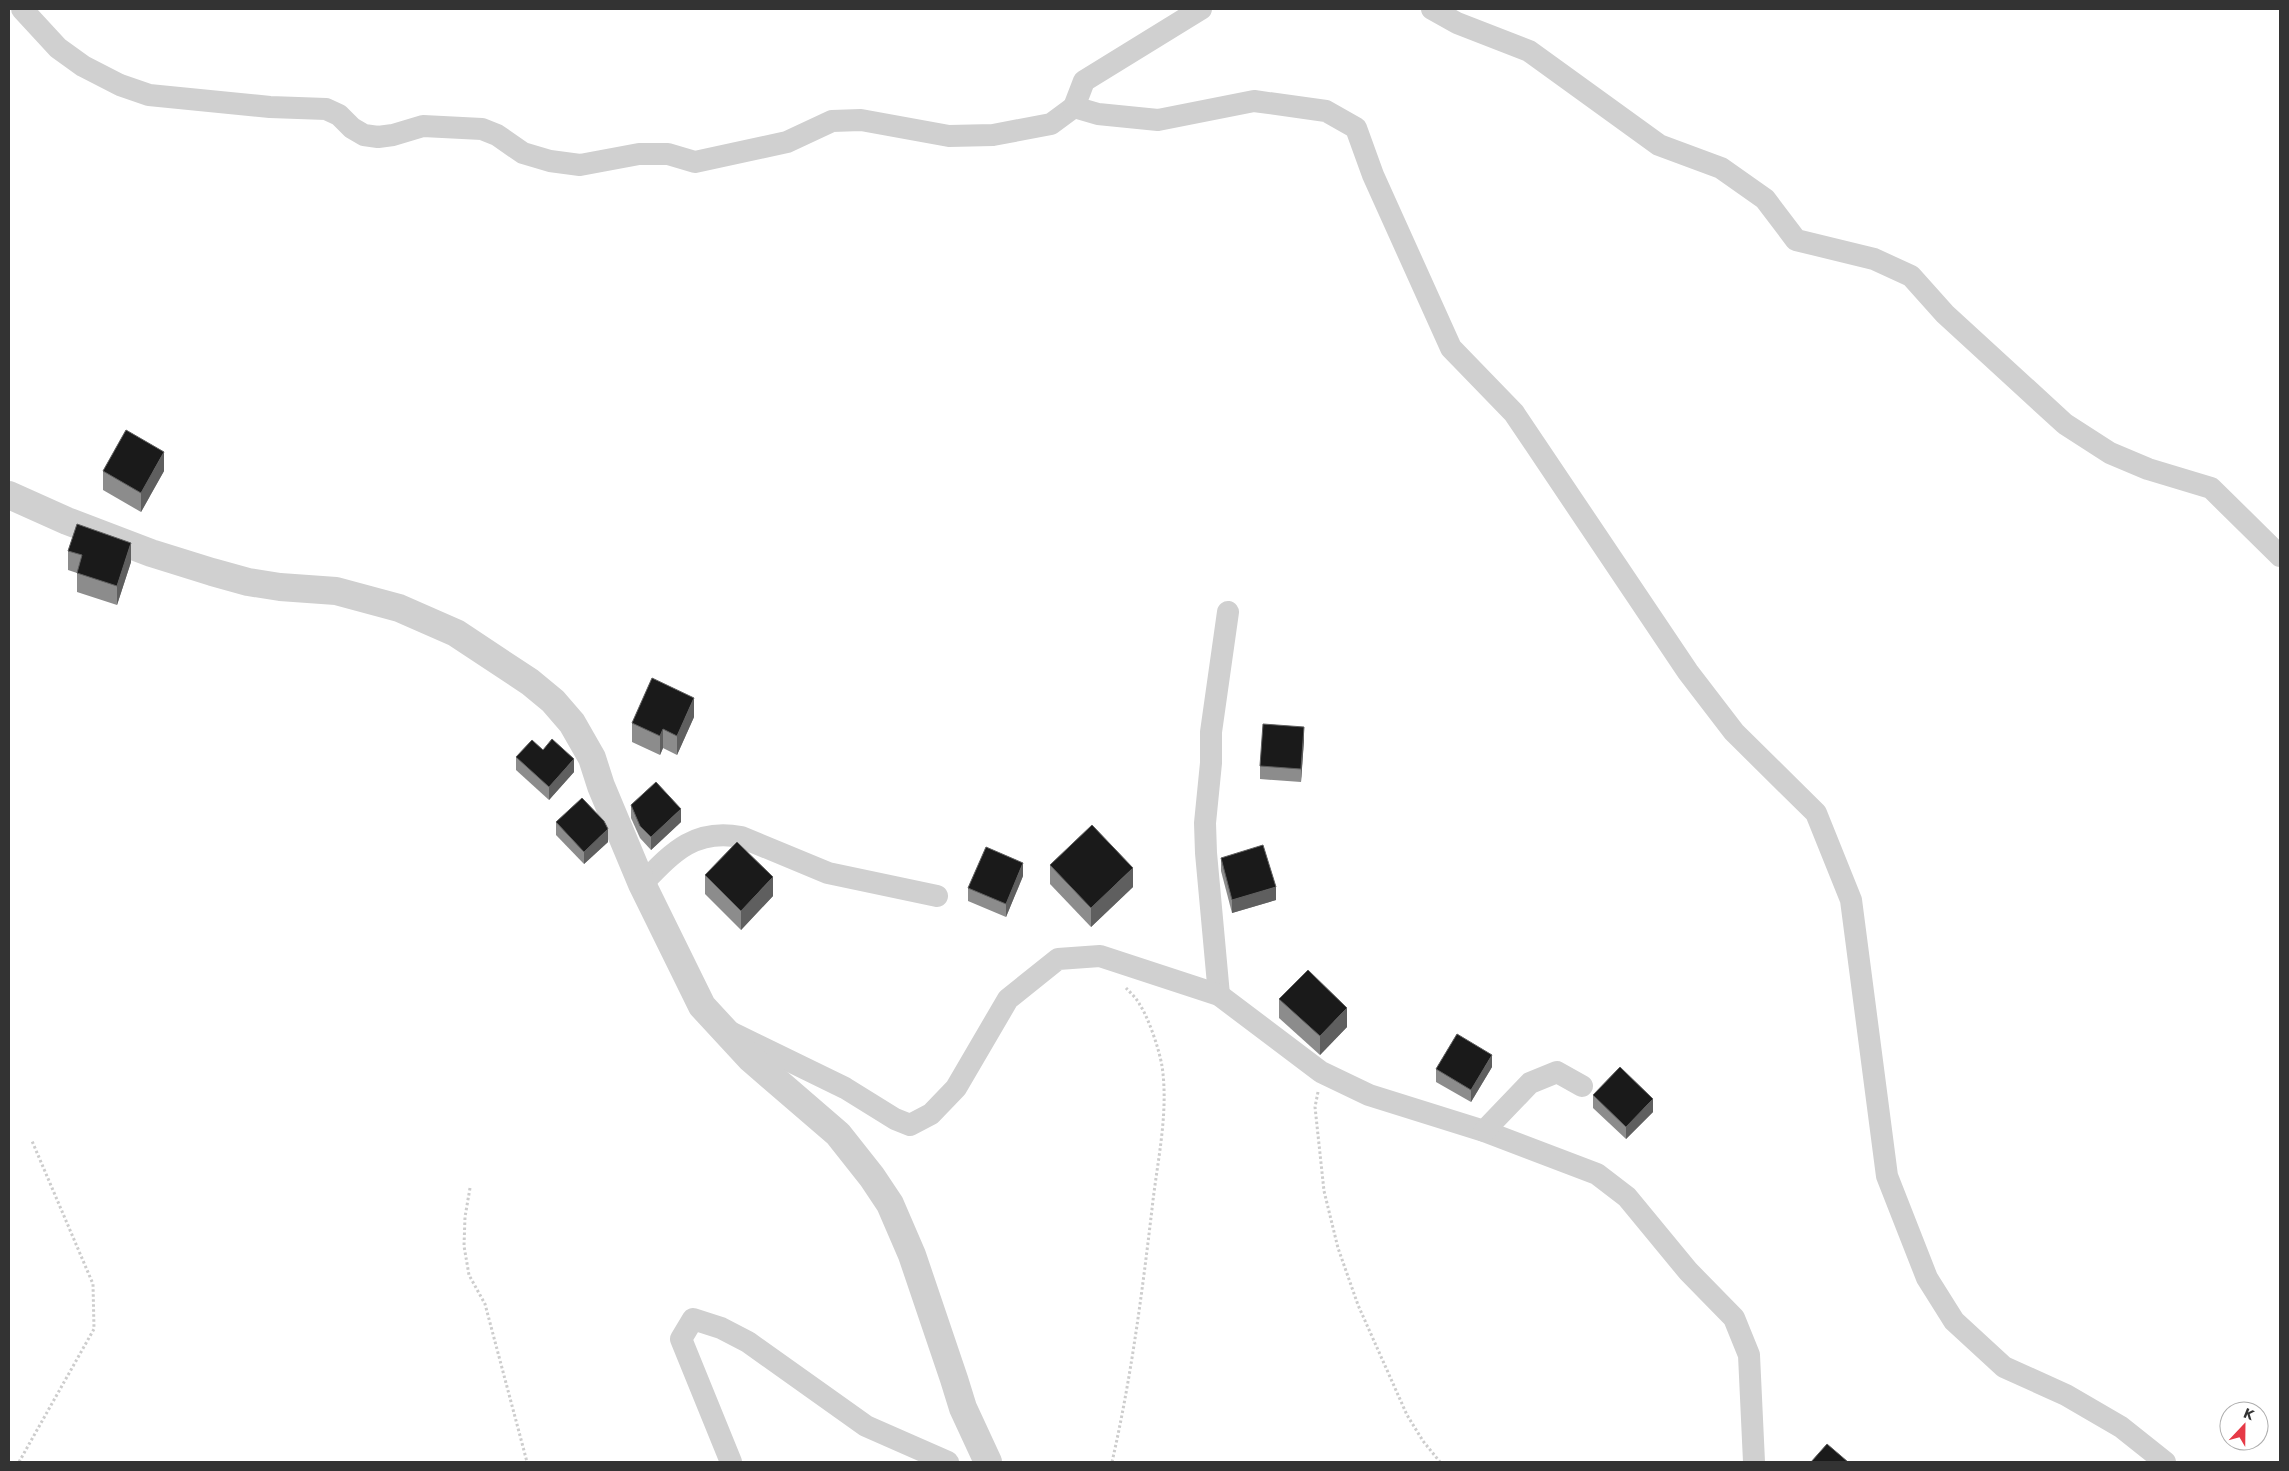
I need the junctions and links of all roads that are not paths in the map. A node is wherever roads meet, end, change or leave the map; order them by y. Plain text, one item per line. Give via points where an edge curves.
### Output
1 (22, 9) edge
2 (1201, 9) edge
3 (1432, 9) edge
4 (1074, 107) junction
5 (9, 495) edge
6 (2280, 556) edge
7 (1228, 612) dead end
8 (642, 884) junction
9 (937, 896) dead end
10 (1219, 995) junction
11 (725, 1029) junction
12 (1582, 1086) dead end
13 (1484, 1131) junction
14 (731, 1462) edge
15 (948, 1462) edge
16 (988, 1462) edge
17 (1754, 1462) edge
18 (2165, 1462) edge

1 - 4 street via 58,48 83,66 120,85 149,95 326,109 364,135 378,137 422,126 482,129 497,135 522,153 580,165 639,154 668,154 695,162 787,142 832,121 861,120 949,136 994,135 1051,124
2 - 4 street via 1084,81
3 - 6 street via 1457,23 1530,51 1659,145 1721,168 1765,199 1796,240 1874,259 1911,276 1945,314 2065,424 2110,453 2148,469 2211,488
4 - 18 street via 1098,114 1158,120 1254,101 1326,111 1356,128 1373,175 1451,348 1514,413 1688,672 1734,732 1816,813 1851,900 1887,1176 1927,1278 1954,1321 2004,1367 2066,1395 2121,1427
5 - 8 street via 66,521 212,572 280,587 336,591 399,608 456,633 530,682 572,723 592,758
7 - 10 street via 1212,732 1205,823
8 - 9 street via 670,854 713,834 728,834 828,873
8 - 11 street via 702,1006
10 - 11 street via 1100,956 1058,959 1008,999 956,1088 931,1114 910,1125 845,1088
10 - 13 street via 1321,1072 1369,1095
11 - 16 street via 751,1059 838,1134 890,1204 912,1255 962,1408
12 - 13 street via 1557,1072 1530,1083
13 - 17 street via 1597,1174 1627,1197 1688,1272 1734,1318 1749,1355
14 - 15 street via 681,1339 693,1319 722,1328 748,1342 866,1426

